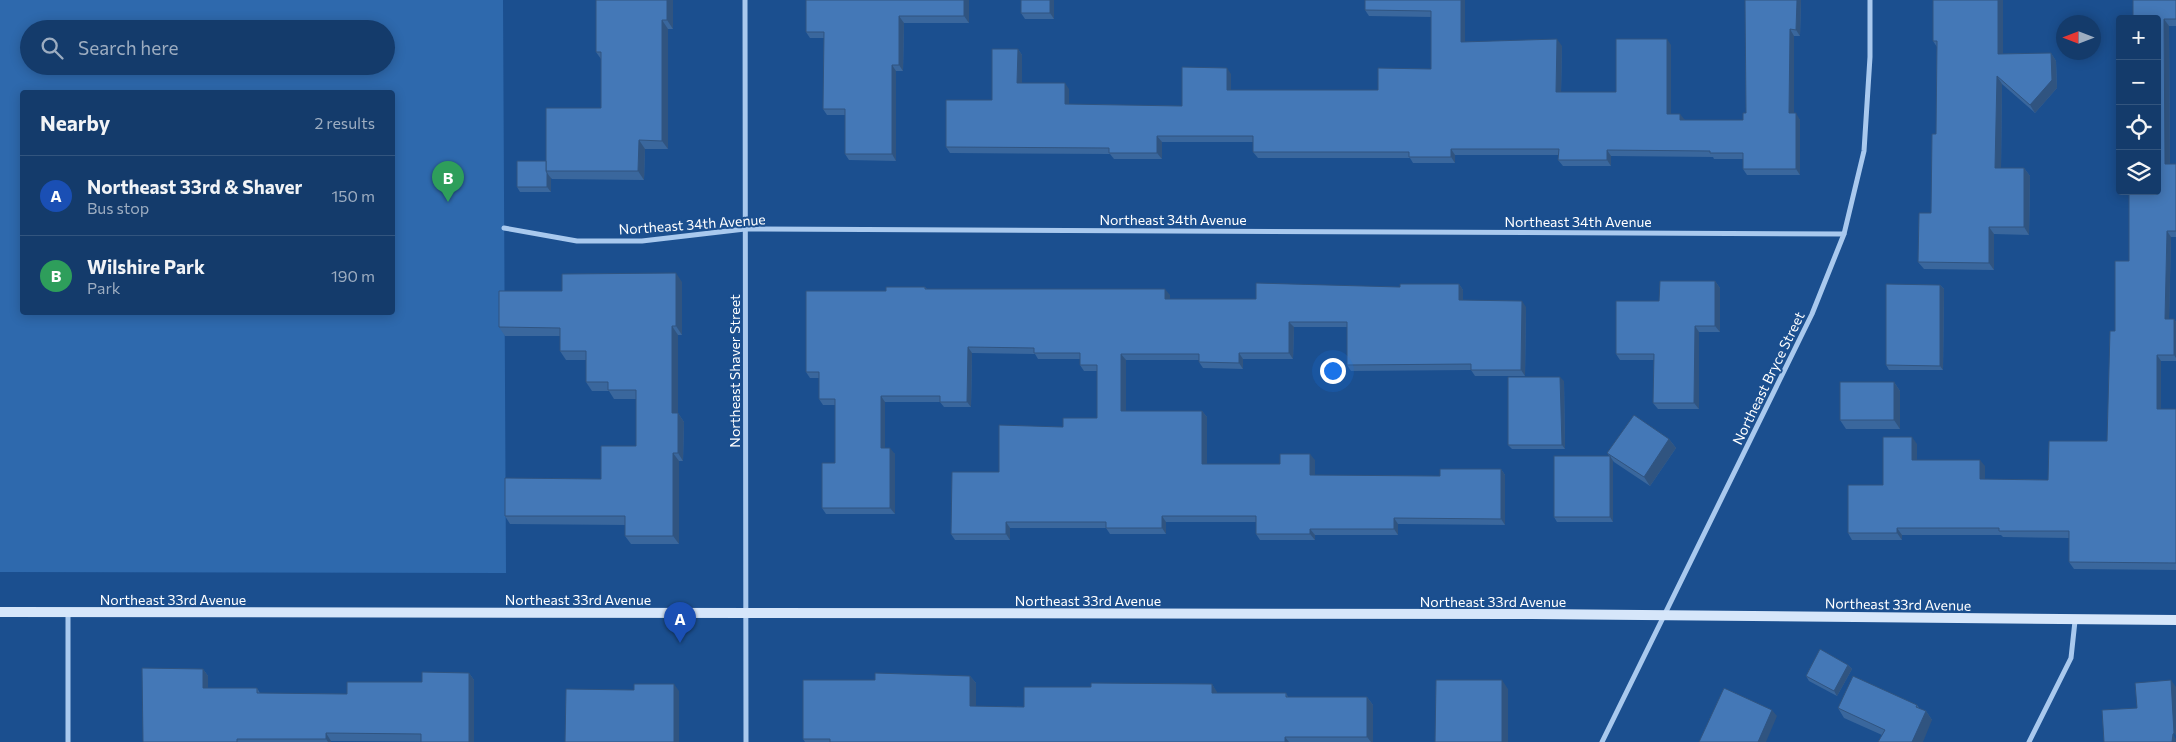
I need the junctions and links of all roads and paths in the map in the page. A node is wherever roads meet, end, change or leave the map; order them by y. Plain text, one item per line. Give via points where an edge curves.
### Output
1 (745, 0) edge
2 (1870, 0) edge
3 (504, 228) dead end
4 (745, 229) junction
5 (1844, 234) junction
6 (0, 612) edge
7 (68, 612) junction
8 (747, 614) junction
9 (1665, 615) junction
10 (2176, 620) edge
11 (2075, 621) junction
12 (68, 742) edge
13 (746, 742) edge
14 (1602, 742) edge
15 (2030, 742) edge

1 - 4 street, Northeast Shaver Street
2 - 5 street, Northeast Bryce Street via 1868,111 1862,160
3 - 4 street, Northeast 34th Avenue via 576,241 686,237
4 - 5 street, Northeast 34th Avenue
4 - 8 street, Northeast Shaver Street
5 - 9 street, Northeast Bryce Street via 1812,314
6 - 7 main road, Northeast 33rd Avenue
7 - 8 main road, Northeast 33rd Avenue
7 - 12 street
8 - 9 main road, Northeast 33rd Avenue
8 - 13 street, Northeast Shaver Street
9 - 11 main road, Northeast 33rd Avenue
9 - 14 street, Northeast Bryce Street
10 - 11 main road, Northeast 33rd Avenue
11 - 15 street via 2071,658

